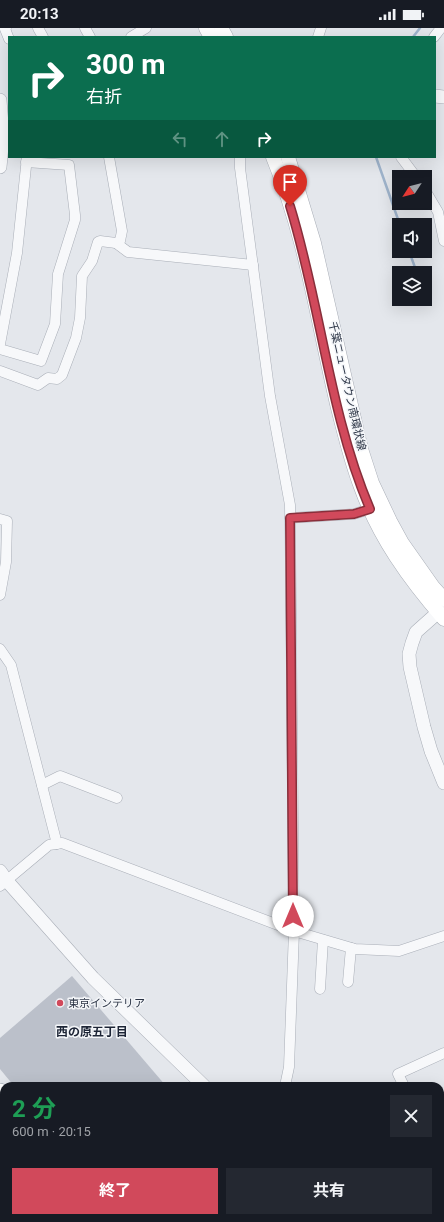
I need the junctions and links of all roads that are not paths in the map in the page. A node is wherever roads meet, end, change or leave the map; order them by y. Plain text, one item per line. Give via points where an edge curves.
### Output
1 (146, 28) edge
2 (441, 28) edge
3 (133, 36) edge
4 (435, 36) edge
5 (0, 100) edge
6 (5, 120) edge
7 (109, 158) edge
8 (240, 158) edge
9 (273, 158) edge
10 (288, 158) edge
11 (402, 158) edge
12 (26, 160) edge
13 (0, 167) edge
14 (411, 170) edge
15 (432, 202) edge
16 (444, 241) edge
17 (116, 243) junction
18 (253, 265) junction
19 (0, 344) edge
20 (0, 348) edge
21 (0, 371) edge
22 (376, 507) junction
23 (290, 518) junction
24 (0, 519) edge
25 (0, 596) edge
26 (444, 599) edge
27 (442, 613) edge
28 (0, 649) edge
29 (444, 783) edge
30 (42, 785) junction
31 (117, 798) dead end
32 (57, 844) junction
33 (2, 879) edge
34 (294, 931) junction
35 (444, 936) edge
36 (323, 940) junction
37 (351, 948) junction
38 (348, 982) dead end
39 (320, 989) dead end
40 (444, 1053) edge
41 (200, 1082) edge
42 (286, 1082) edge
43 (402, 1082) edge

1 - 3 street
2 - 4 street
5 - 6 street
6 - 13 street
7 - 17 street via 122,231 120,241
8 - 18 street
9 - 22 main road, 千葉ニュータウン南環状線 via 301,242 349,451 360,487
10 - 22 main road, 千葉ニュータウン南環状線 via 314,243
11 - 14 street
12 - 19 street via 17,253
12 - 20 street via 69,165 75,220 58,274 55,324 41,361
15 - 16 street via 438,212
17 - 18 street via 128,252
17 - 21 street via 98,242 92,261 83,274 76,338 62,375 57,379 48,378 38,385
18 - 23 street via 270,396 290,505
22 - 23 street via 354,514
22 - 26 main road, 千葉ニュータウン南環状線
22 - 27 main road, 千葉ニュータウン南環状線 via 390,549 423,595
23 - 34 street
24 - 25 street via 7,521 6,562
27 - 29 street via 416,632 409,654 424,728
28 - 30 street via 11,665
30 - 31 street via 60,776
30 - 32 street
32 - 33 street via 49,844
32 - 34 street via 62,843
33 - 41 street via 93,978
34 - 36 street
34 - 42 street via 289,1068
35 - 37 street via 399,951
36 - 37 street
36 - 39 street
37 - 38 street
40 - 43 street via 398,1074

